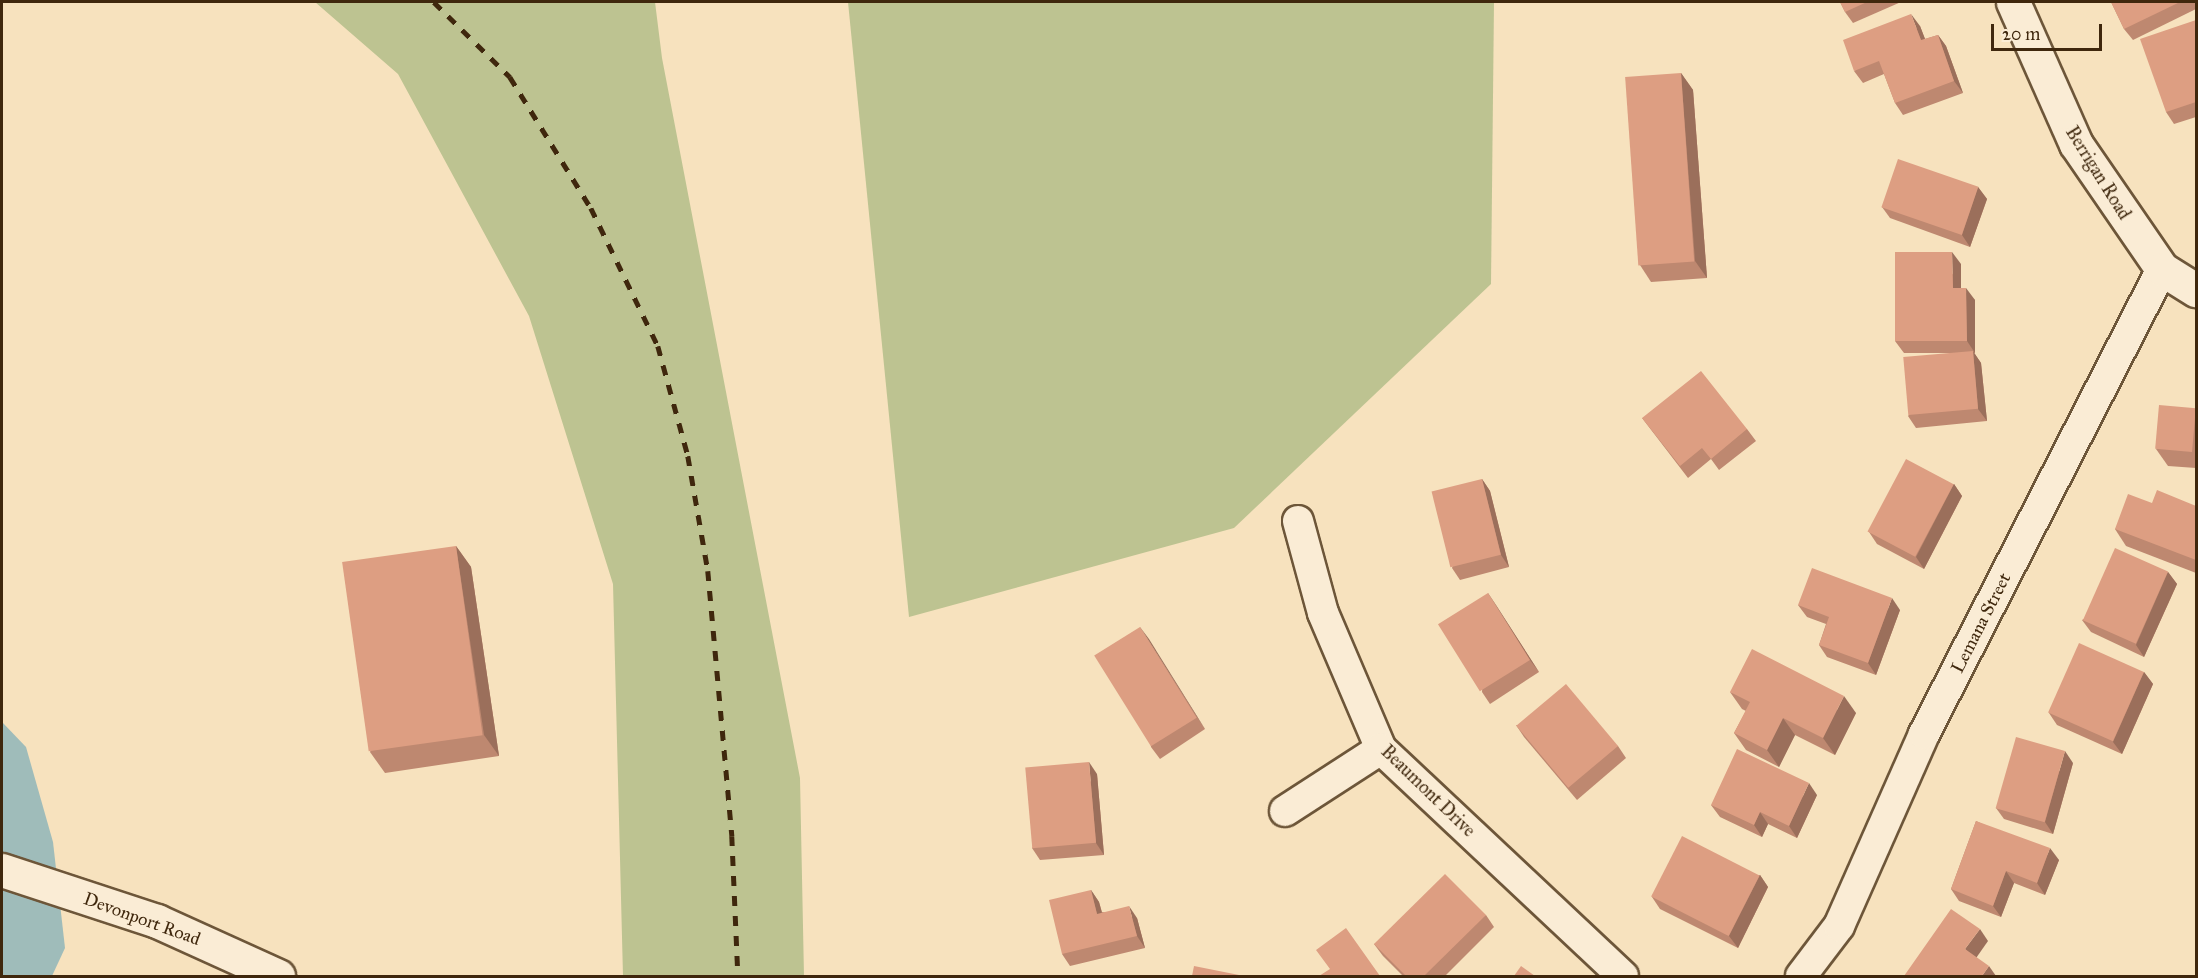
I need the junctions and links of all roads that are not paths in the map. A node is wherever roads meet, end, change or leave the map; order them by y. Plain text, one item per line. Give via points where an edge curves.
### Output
1 (2013, 2) edge
2 (2162, 268) junction
3 (2196, 290) edge
4 (1299, 521) dead end
5 (1381, 749) junction
6 (1285, 811) dead end
7 (2, 870) edge
8 (278, 976) edge
9 (1623, 976) edge
10 (1801, 976) edge

1 - 2 street, Berrigan Road via 2076,144
2 - 3 street, Berrigan Road
2 - 10 street, Lemana Street via 1924,734 1839,926
4 - 5 street, Beaumont Drive via 1323,613
5 - 6 street
5 - 9 street, Beaumont Drive
7 - 8 street, Devonport Road via 157,921

